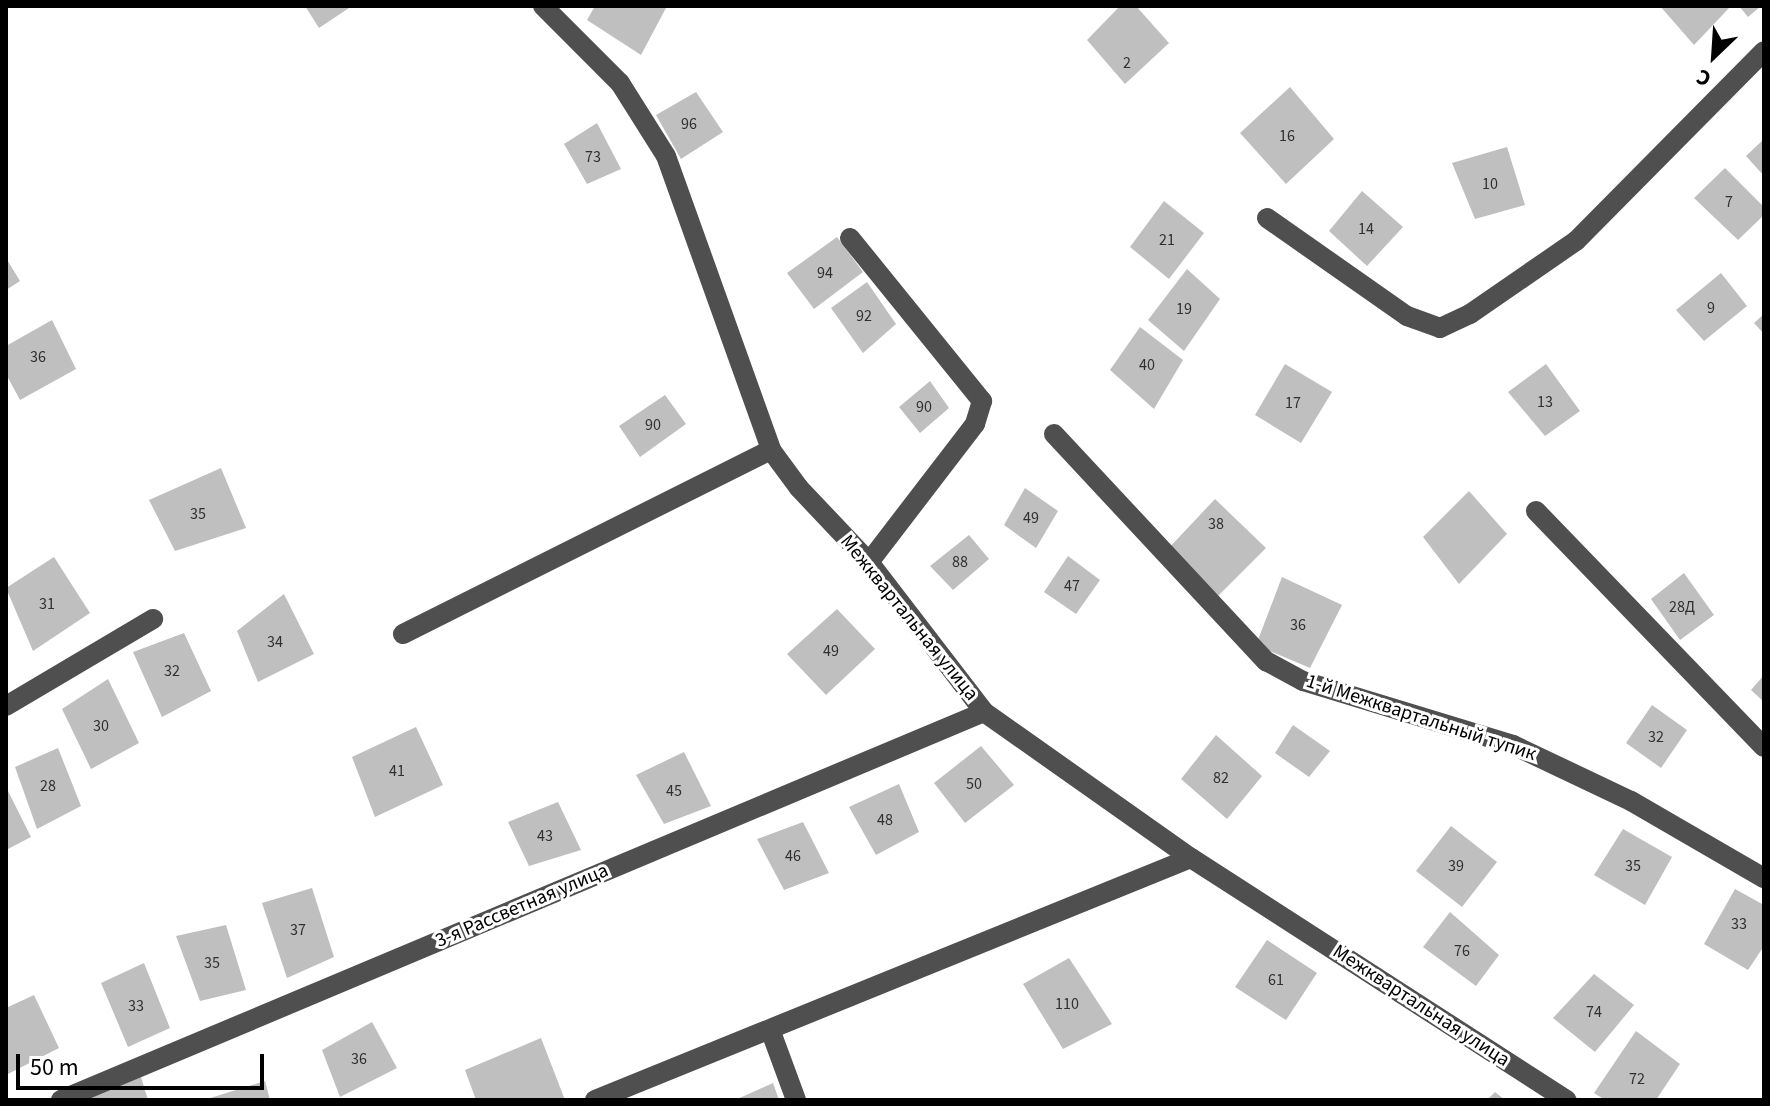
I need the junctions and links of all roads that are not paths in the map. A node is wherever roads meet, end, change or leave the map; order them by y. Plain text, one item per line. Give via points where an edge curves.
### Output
1 (543, 6) edge
2 (1764, 51) edge
3 (1267, 218) dead end
4 (850, 238) dead end
5 (1054, 434) dead end
6 (771, 450) junction
7 (1536, 511) dead end
8 (869, 562) junction
9 (153, 619) dead end
10 (403, 634) dead end
11 (6, 706) edge
12 (984, 712) junction
13 (1764, 747) edge
14 (1191, 858) junction
15 (1764, 878) edge
16 (771, 1032) junction
17 (61, 1100) edge
18 (595, 1100) edge
19 (796, 1100) edge
20 (1567, 1100) edge

1 - 6 street, Межквартальная улица via 620,83 666,156
2 - 3 street via 1576,241 1470,314 1440,328 1407,316
4 - 8 street via 982,401 975,424
5 - 15 street, 1-й Межквартальный тупик via 1266,661 1303,681 1513,745 1631,801
6 - 8 street, Межквартальная улица
6 - 10 street
7 - 13 street
8 - 12 street, Межквартальная улица
9 - 11 street
12 - 14 street, Межквартальная улица
12 - 17 street, 3-я Рассветная улица
14 - 16 street
14 - 20 street, Межквартальная улица
16 - 18 street
16 - 19 street

